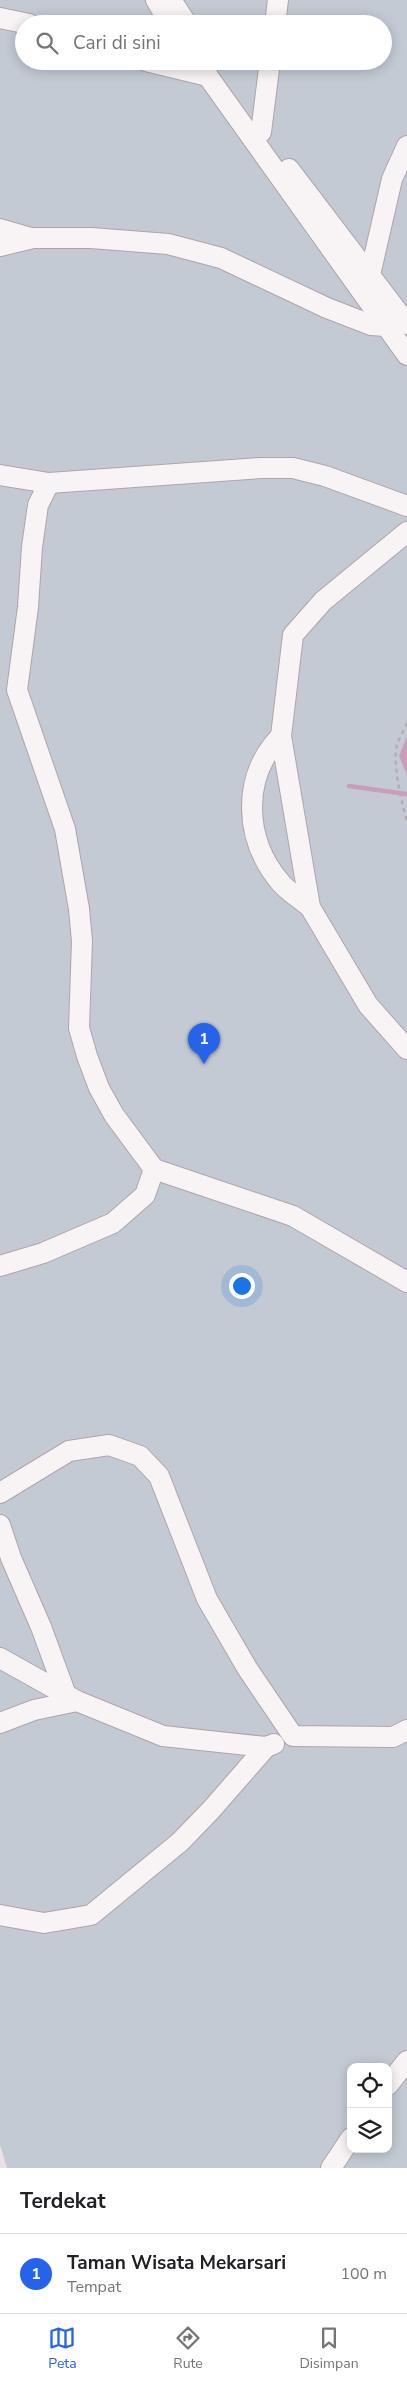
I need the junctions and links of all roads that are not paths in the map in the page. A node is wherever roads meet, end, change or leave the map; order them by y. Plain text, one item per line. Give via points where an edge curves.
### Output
1 (156, 0) edge
2 (171, 0) edge
3 (278, 0) edge
4 (165, 15) edge
5 (181, 15) edge
6 (276, 15) edge
7 (0, 18) edge
8 (15, 21) edge
9 (209, 70) edge
10 (209, 70) edge
11 (269, 70) edge
12 (261, 132) junction
13 (407, 146) edge
14 (0, 229) edge
15 (33, 238) junction
16 (0, 246) edge
17 (370, 275) junction
18 (407, 324) edge
19 (386, 326) junction
20 (407, 355) edge
21 (0, 474) edge
22 (49, 483) junction
23 (407, 506) edge
24 (407, 532) edge
25 (281, 736) junction
26 (310, 907) junction
27 (407, 1049) edge
28 (154, 1169) junction
29 (0, 1266) edge
30 (407, 1282) edge
31 (0, 1492) edge
32 (0, 1524) edge
33 (0, 1658) edge
34 (71, 1698) junction
35 (0, 1723) edge
36 (293, 1736) junction
37 (402, 1738) edge
38 (266, 1747) junction
39 (0, 1915) edge
40 (407, 2062) edge
41 (392, 2080) edge
42 (347, 2144) edge
43 (331, 2168) edge

1 - 4 lane
2 - 5 lane
3 - 6 lane
7 - 8 lane
9 - 12 lane
10 - 19 lane
11 - 12 lane
12 - 17 lane
13 - 17 lane via 392,180
14 - 15 lane
15 - 16 lane
15 - 19 lane via 91,238 168,244 221,258 327,308
17 - 18 lane
19 - 20 lane
21 - 22 lane
22 - 23 lane via 293,468 325,476
22 - 28 lane via 38,505 17,690 65,829 79,909 82,941 79,1028 87,1056 114,1115
24 - 25 lane via 323,601 293,635
25 - 26 lane
25 - 26 lane via 266,751 257,775 252,824 260,849 281,883
26 - 27 lane via 368,1005
28 - 29 lane via 145,1195 113,1223 43,1253
28 - 30 lane via 293,1216
31 - 36 lane via 69,1452 109,1445 140,1456 159,1476 207,1599 247,1668
32 - 34 lane via 11,1558
33 - 34 lane
34 - 35 lane
34 - 38 lane via 163,1736
36 - 37 lane
36 - 38 lane
38 - 39 lane via 180,1842 91,1915 44,1923
40 - 41 lane
42 - 43 lane

